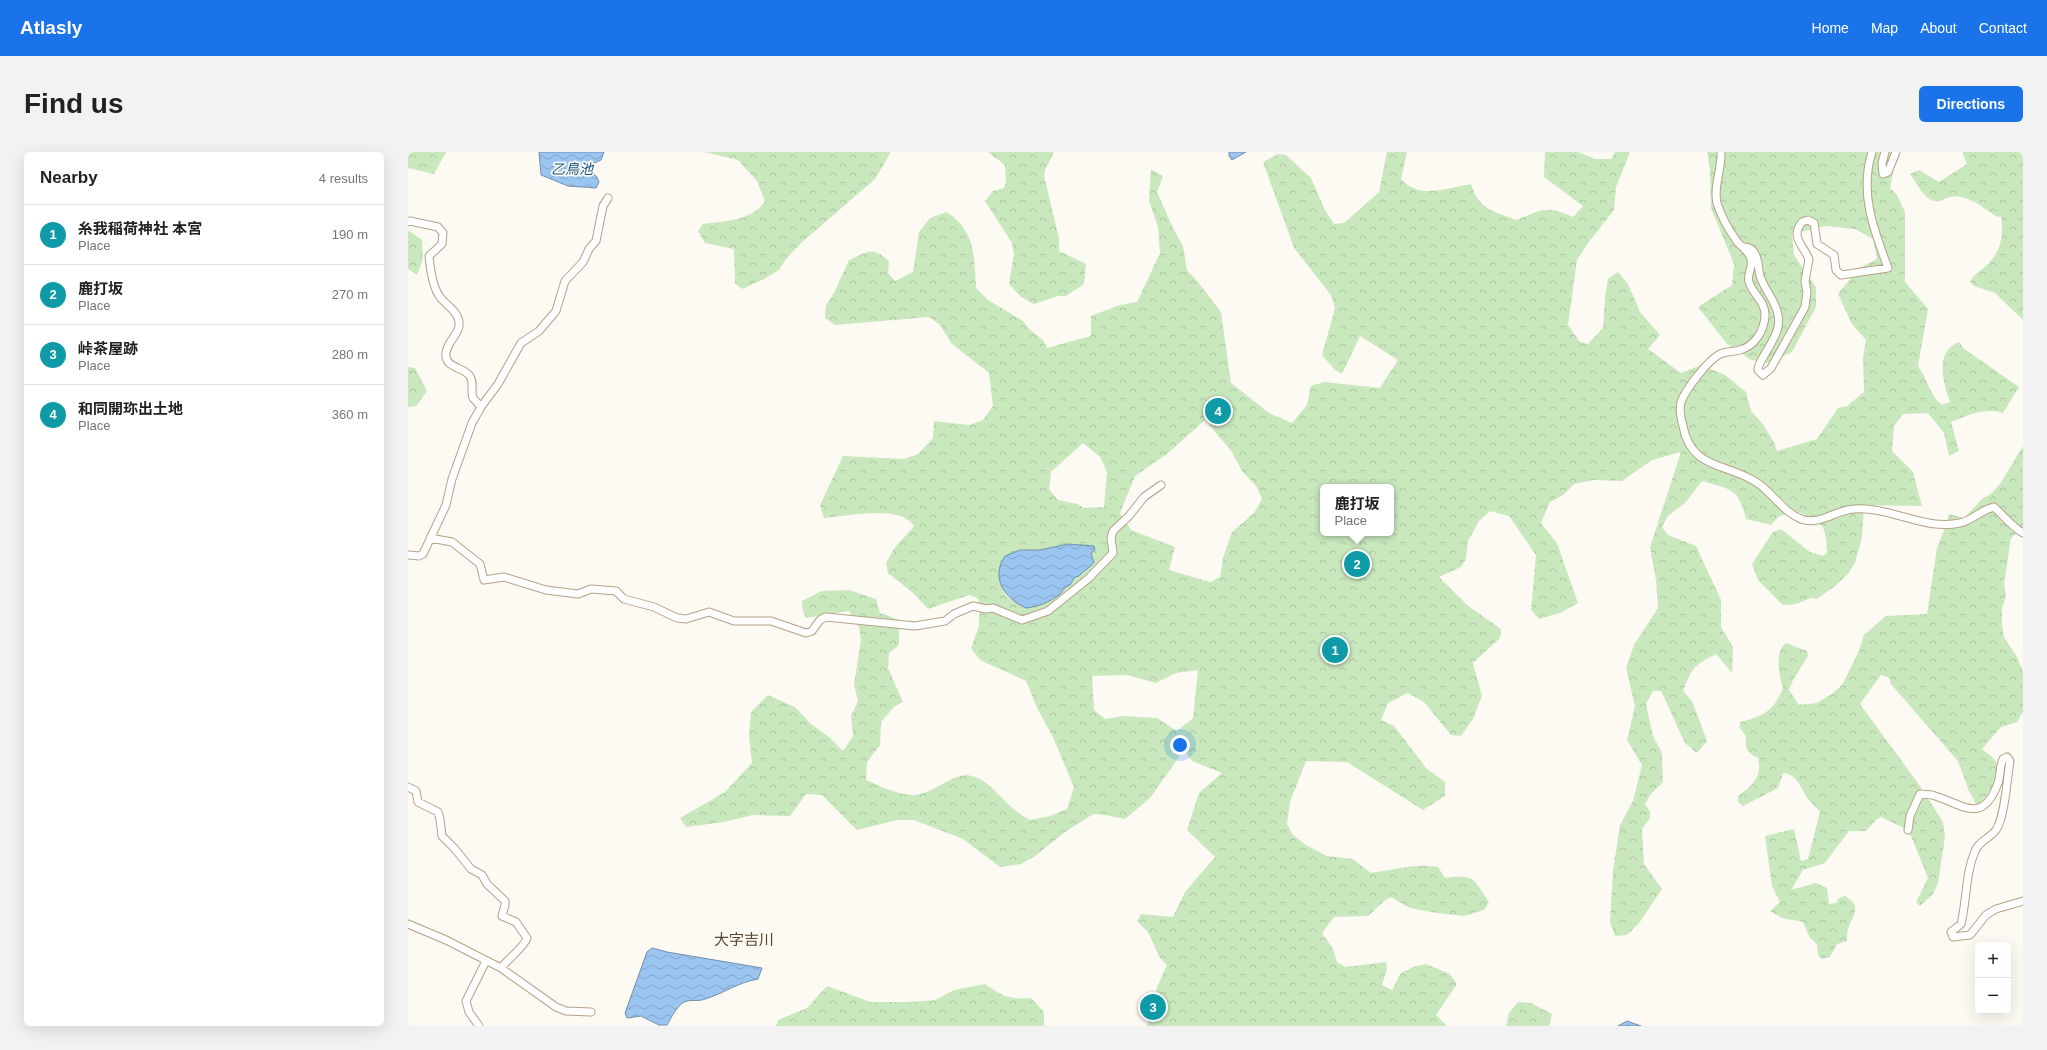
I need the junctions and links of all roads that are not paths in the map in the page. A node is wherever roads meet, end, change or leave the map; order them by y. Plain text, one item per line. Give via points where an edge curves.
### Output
1 (1721, 152) edge
2 (1872, 152) edge
3 (1885, 152) edge
4 (1896, 152) edge
5 (608, 198) dead end
6 (408, 222) edge
7 (1742, 247) junction
8 (481, 407) junction
9 (1161, 485) dead end
10 (2023, 534) edge
11 (430, 538) junction
12 (408, 556) edge
13 (408, 788) edge
14 (1908, 830) dead end
15 (2023, 902) edge
16 (408, 924) edge
17 (486, 961) junction
18 (501, 968) junction
19 (591, 1012) dead end
20 (479, 1026) edge

1 - 7 street via 1717,201 1732,233
2 - 7 street via 1867,180 1867,200 1874,230 1888,268 1841,275 1836,270 1834,255 1817,244 1814,223 1808,220 1802,222 1797,231 1797,238 1810,263 1805,281 1805,307 1772,368 1763,375 1758,370 1758,363 1772,344 1779,319 1776,305 1762,280 1755,253
3 - 4 street via 1883,174 1888,172
5 - 8 street via 603,206 596,241 583,262 565,281 556,311 539,331 521,343 498,384
6 - 8 street via 438,227 443,232 442,244 429,256 440,296 458,316 459,322 457,332 447,347 446,358 448,363 470,376 472,398
7 - 10 street via 1752,262 1749,282 1764,305 1765,315 1761,332 1746,348 1722,353 1709,362 1681,402 1683,429 1694,451 1723,469 1756,481 1801,519 1818,521 1839,512 1864,509 1943,524 1961,523 1982,510 1994,507 2004,515 2012,527
8 - 11 street via 467,434 446,505
9 - 11 street via 1144,497 1113,531 1111,538 1114,553 1101,567 1048,611 1022,620 993,608 973,606 954,614 946,621 915,626 826,617 806,633 771,621 734,621 709,612 686,619 677,618 654,607 624,599 616,591 591,589 578,594 546,590 504,577 484,580 480,564 452,542
11 - 12 street via 423,554
13 - 18 street via 416,791 418,802 438,812 442,836 471,869 482,875 487,884 505,901 502,916 516,922 527,938
14 - 15 street via 1912,810 1920,794 1931,794 1962,807 1976,809 1984,806 1989,802 1999,781 2000,765 2007,757 2010,761 2000,821 1995,831 1981,841 1976,850 1965,890 1961,924 1951,932 1952,937 1970,935 1986,915 1996,909
16 - 17 street
17 - 18 street
17 - 20 street via 466,1000 469,1012
18 - 19 street via 556,1008

